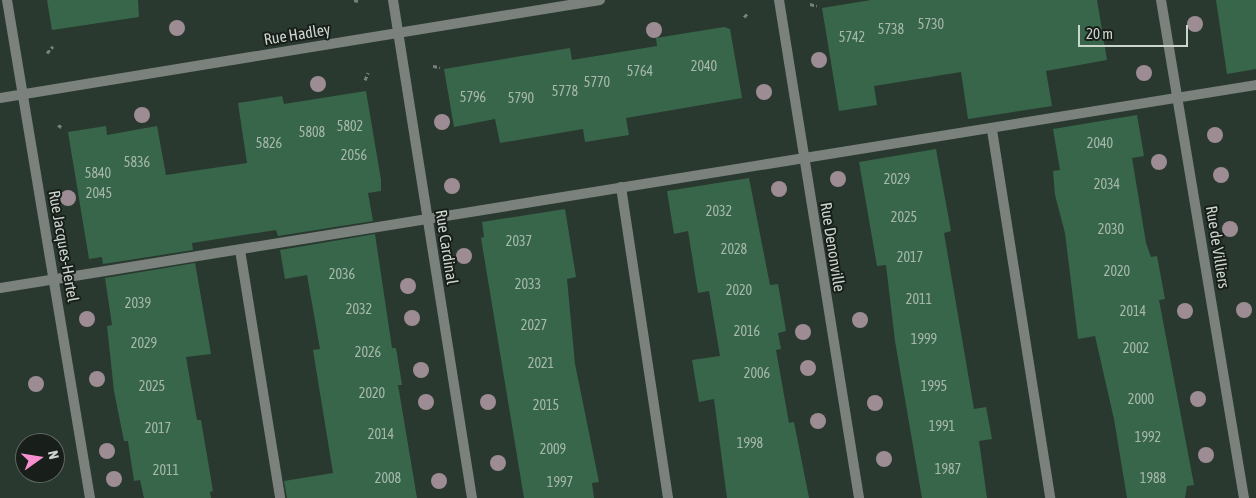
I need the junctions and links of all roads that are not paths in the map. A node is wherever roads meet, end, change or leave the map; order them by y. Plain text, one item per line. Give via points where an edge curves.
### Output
1 (7, 0) edge
2 (393, 0) edge
3 (600, 0) edge
4 (779, 0) edge
5 (1161, 0) edge
6 (398, 32) junction
7 (1256, 85) edge
8 (22, 94) junction
9 (1178, 97) junction
10 (0, 98) edge
11 (992, 130) junction
12 (803, 158) junction
13 (621, 187) junction
14 (427, 220) junction
15 (240, 250) junction
16 (55, 279) junction
17 (0, 288) edge
18 (90, 498) edge
19 (280, 498) edge
20 (472, 498) edge
21 (668, 498) edge
22 (859, 498) edge
23 (1050, 498) edge
24 (1244, 498) edge

1 - 8 street, Rue Jacques-Hertel
2 - 6 street, Rue Cardinal
3 - 6 street, Rue Hadley
4 - 12 street, Rue Denonville
5 - 9 street, Rue de Villiers
6 - 8 street, Rue Hadley
6 - 14 street, Rue Cardinal
7 - 9 street
8 - 10 street, Rue Hadley
8 - 16 street, Rue Jacques-Hertel
9 - 11 street
9 - 24 street, Rue de Villiers
11 - 12 street
11 - 23 street
12 - 13 street
12 - 22 street, Rue Denonville
13 - 14 street
13 - 21 street
14 - 15 street
14 - 20 street, Rue Cardinal
15 - 16 street
15 - 19 street
16 - 17 street
16 - 18 street, Rue Jacques-Hertel

